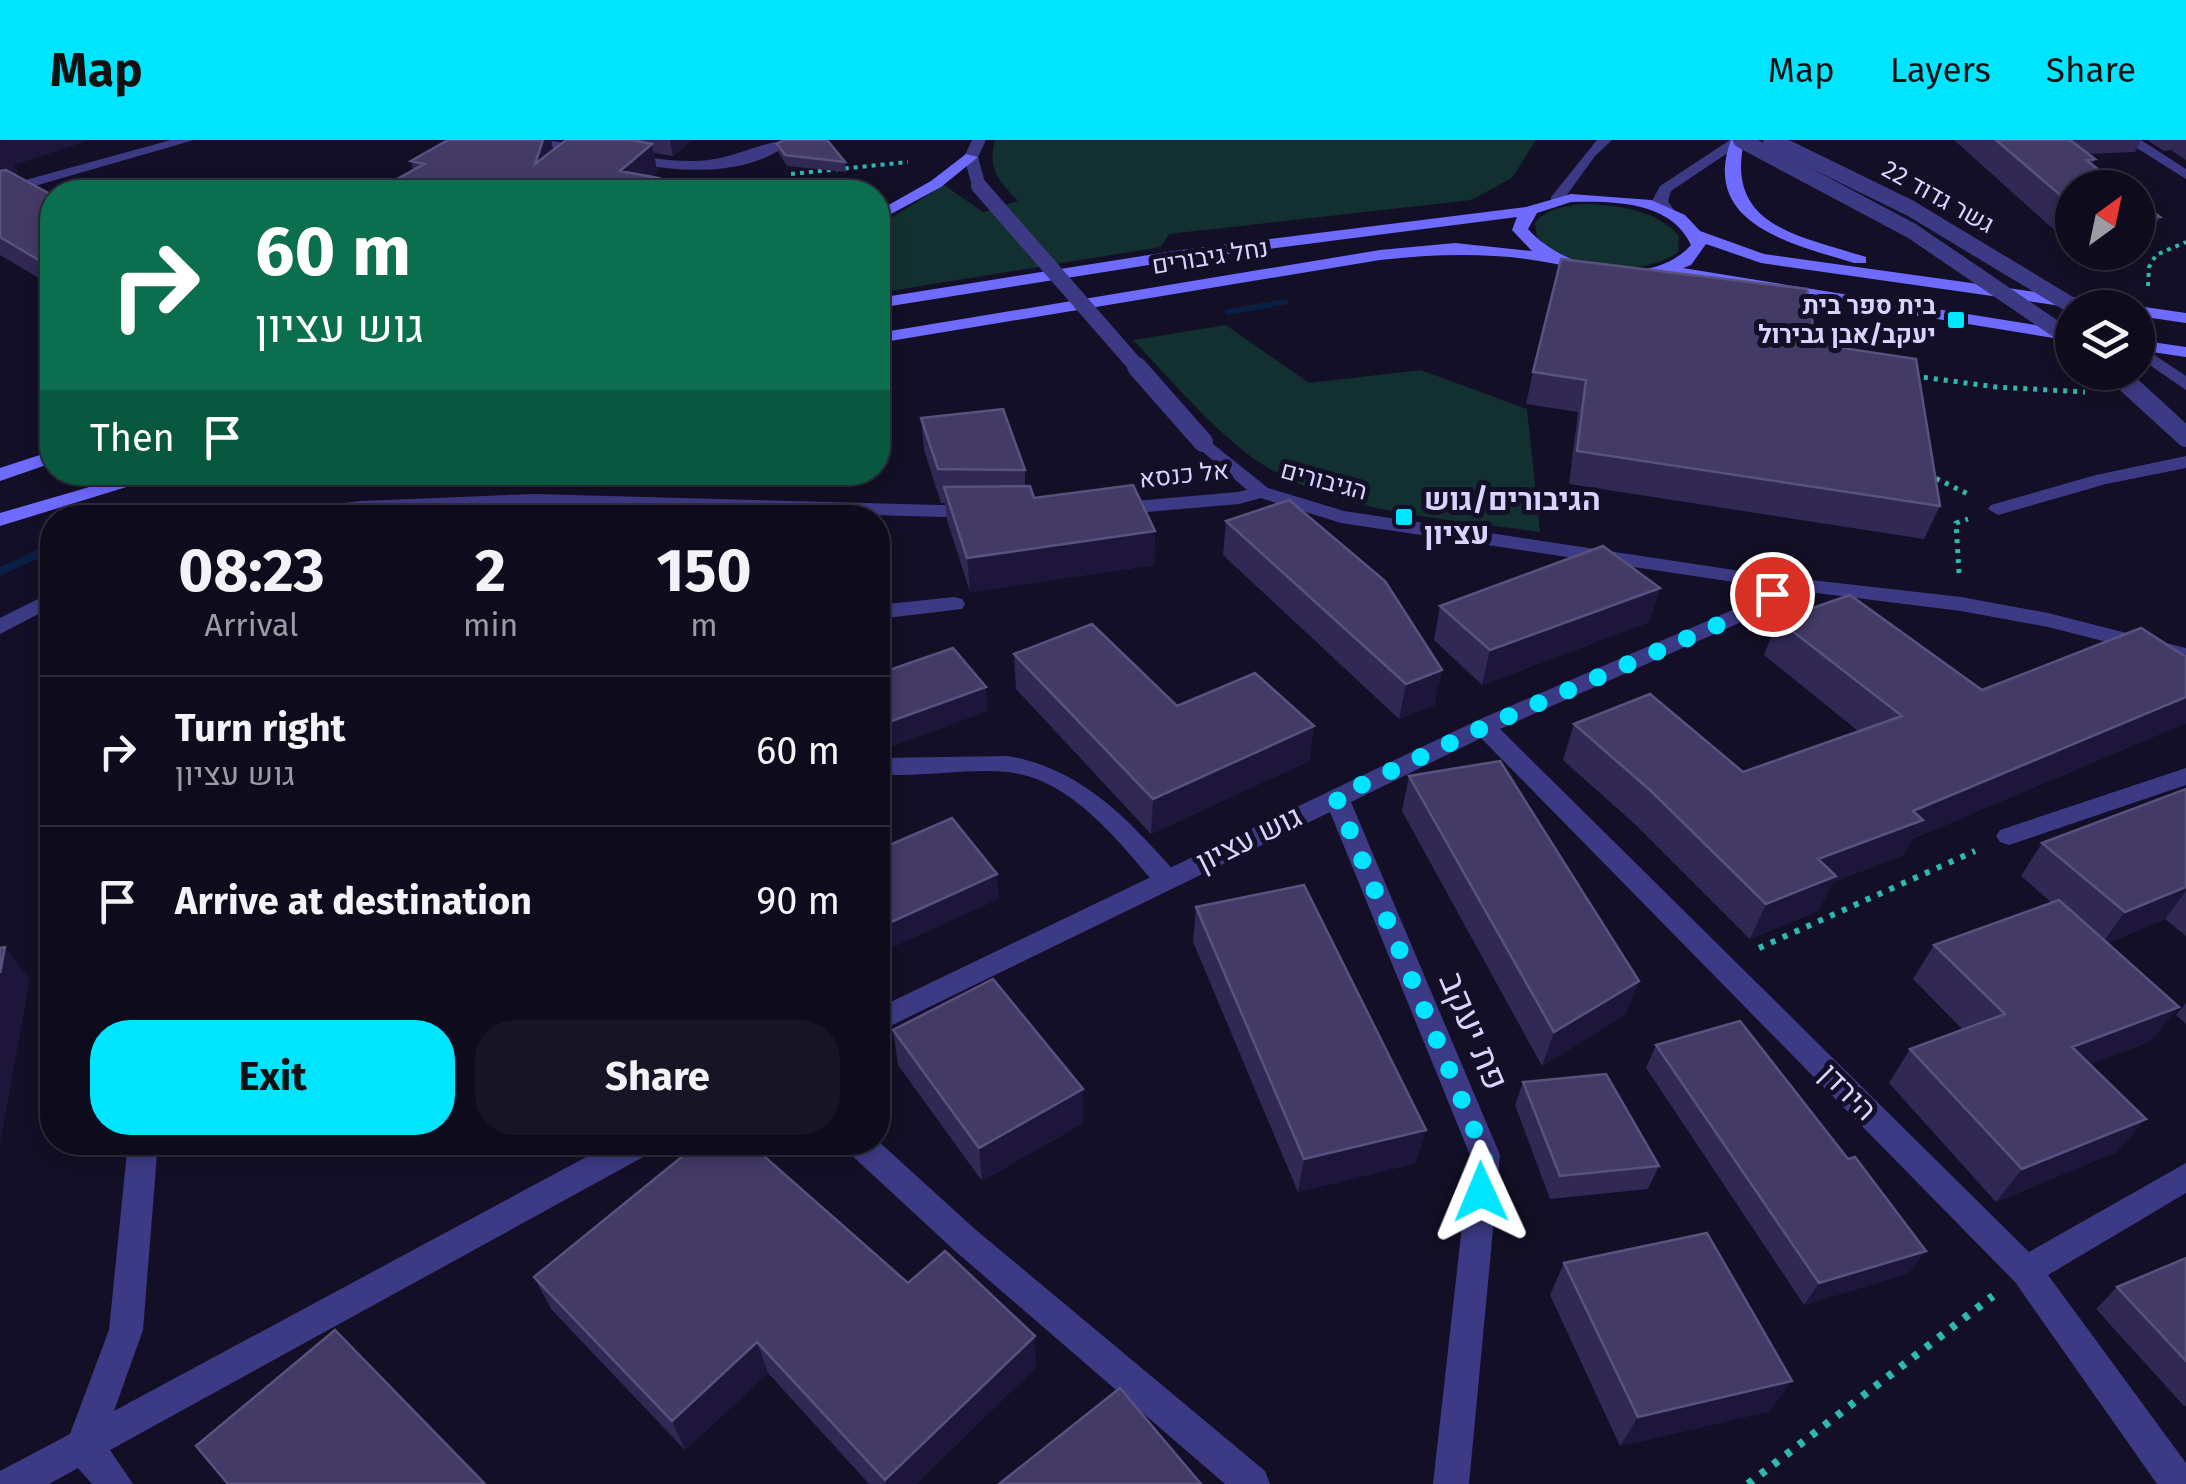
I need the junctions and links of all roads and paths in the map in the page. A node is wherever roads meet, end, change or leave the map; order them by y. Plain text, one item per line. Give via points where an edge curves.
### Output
1 (187, 140) edge
2 (537, 140) edge
3 (788, 140) edge
4 (979, 140) edge
5 (1604, 140) edge
6 (1740, 140) edge
7 (1772, 140) edge
8 (2132, 140) edge
9 (972, 156) junction
10 (742, 161) junction
11 (910, 162) dead end
12 (2186, 175) edge
13 (43, 180) edge
14 (40, 181) edge
15 (0, 192) edge
16 (1556, 200) junction
17 (890, 211) edge
18 (1528, 211) junction
19 (1668, 213) junction
20 (1696, 235) junction
21 (2186, 242) edge
22 (1551, 258) junction
23 (1663, 271) junction
24 (1942, 282) junction
25 (2146, 290) edge
26 (2055, 295) edge
27 (2055, 299) edge
28 (890, 301) edge
29 (2155, 308) edge
30 (1861, 315) dead end
31 (2186, 318) edge
32 (2055, 326) edge
33 (2055, 335) edge
34 (890, 336) edge
35 (2155, 349) edge
36 (2186, 352) edge
37 (2155, 360) edge
38 (1833, 366) edge
39 (1902, 375) edge
40 (2186, 385) edge
41 (2135, 390) edge
42 (2094, 392) dead end
43 (2186, 437) edge
44 (40, 462) edge
45 (2186, 462) edge
46 (1912, 472) edge
47 (0, 476) edge
48 (116, 485) edge
49 (1261, 492) junction
50 (44, 505) edge
51 (365, 505) edge
52 (720, 505) edge
53 (40, 506) edge
54 (890, 509) edge
55 (1998, 509) joint
56 (1086, 510) edge
57 (990, 512) edge
58 (0, 520) edge
59 (1767, 580) junction
60 (954, 604) dead end
61 (40, 605) edge
62 (890, 611) edge
63 (0, 627) edge
64 (2186, 655) edge
65 (1484, 727) junction
66 (890, 766) edge
67 (2186, 776) edge
68 (1336, 797) junction
69 (2008, 836) joint
70 (1166, 880) junction
71 (1721, 965) junction
72 (890, 1015) edge
73 (142, 1155) edge
74 (620, 1155) edge
75 (872, 1155) edge
76 (2186, 1177) edge
77 (2026, 1270) junction
78 (83, 1446) junction
79 (13, 1484) edge
80 (115, 1484) edge
81 (1252, 1484) edge
82 (1451, 1484) edge
83 (1748, 1484) edge
84 (2179, 1484) edge

1 - 13 street
2 - 10 street via 652,166
3 - 10 street
4 - 9 street
5 - 16 street
6 - 19 street via 1666,189 1660,202
6 - 24 main road via 1730,158 1729,182 1738,203 1764,224 1806,243
6 - 32 street, bridge via 1891,217
7 - 26 street, גשר גדוד 22, bridge via 1910,208
8 - 12 street
9 - 17 main road
9 - 49 street, הגיבורים, bridge via 979,186 1203,442
10 - 11 path via 757,177
14 - 15 street
16 - 18 main road, נחל גיבורים
16 - 19 main road, נחל גיבורים via 1604,198
18 - 22 main road via 1520,230
18 - 28 main road, נחל גיבורים
19 - 20 main road
20 - 23 main road via 1694,256
20 - 24 main road via 1761,258
21 - 25 path via 2156,251
22 - 23 main road, נחל גיבורים via 1615,274
22 - 34 main road, נחל גיבורים via 1454,248 1380,255
23 - 33 main road
24 - 27 main road
29 - 31 main road
30 - 38 path
35 - 36 main road
37 - 40 street
39 - 42 path
41 - 43 street, bridge
44 - 47 main road
45 - 55 street
46 - 55 path
48 - 50 main road
49 - 56 street, אל כנסא
49 - 59 street, הגיבורים via 1341,518
51 - 52 street via 450,498
53 - 58 main road
54 - 57 street
59 - 64 street, הגיבורים via 1962,604
59 - 65 street, גוש עציון via 1772,594 1765,603
60 - 62 street
61 - 63 street
65 - 68 street, גוש עציון
65 - 71 street, הירדן
66 - 70 street via 1012,764 1063,782 1122,831
67 - 69 street
68 - 70 street, גוש עציון
68 - 82 street, פת יעקב via 1485,1156
69 - 71 path
70 - 72 street, גוש עציון
71 - 77 street, הירדן
73 - 78 street via 126,1330
74 - 78 street
75 - 81 street
76 - 77 street
77 - 83 path
77 - 84 street, הירדן
78 - 79 street
78 - 80 street

